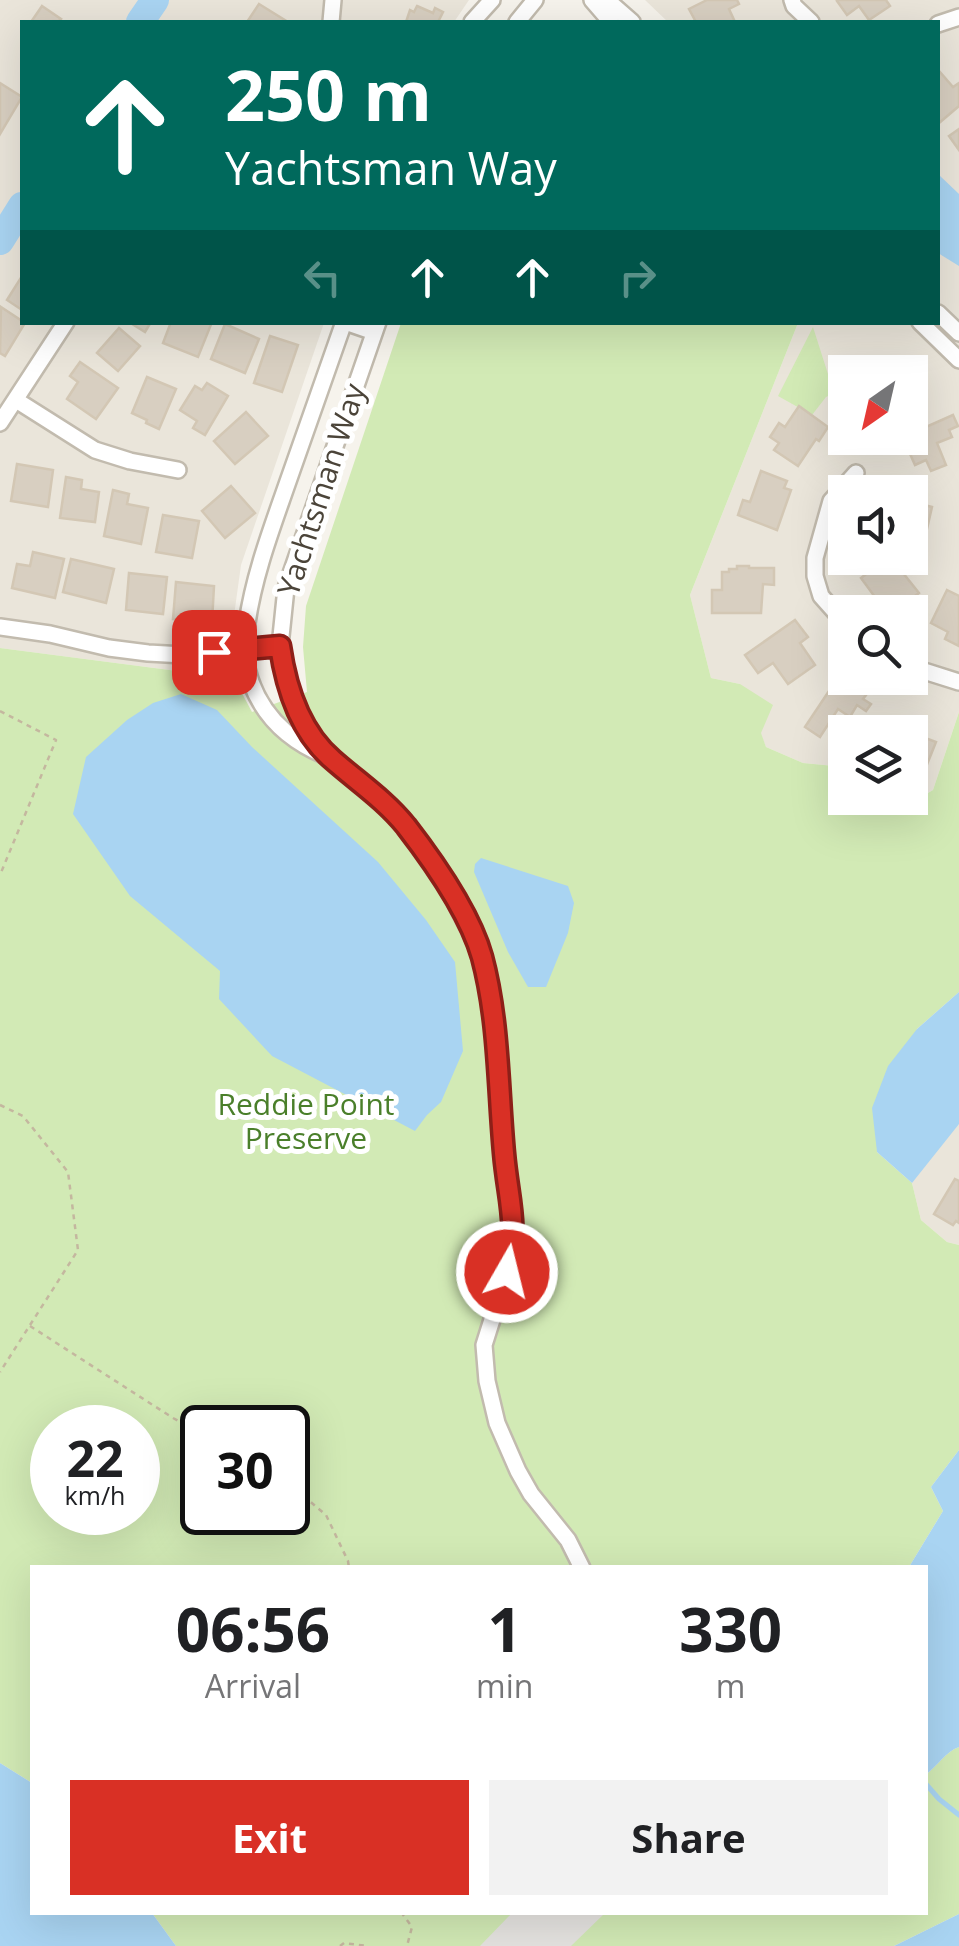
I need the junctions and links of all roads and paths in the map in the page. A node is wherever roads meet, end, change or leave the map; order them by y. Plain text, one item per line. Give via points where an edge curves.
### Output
1 (492, 0) edge
2 (536, 0) edge
3 (592, 0) edge
4 (607, 0) edge
5 (792, 0) edge
6 (474, 20) edge
7 (519, 20) edge
8 (609, 20) edge
9 (630, 20) edge
10 (809, 20) edge
11 (940, 314) edge
12 (64, 325) edge
13 (344, 325) edge
14 (923, 325) edge
15 (376, 327) edge
16 (959, 334) edge
17 (959, 360) edge
18 (16, 400) junction
19 (0, 423) edge
20 (178, 470) dead end
21 (856, 473) dead end
22 (828, 603) edge
23 (0, 627) edge
24 (280, 646) junction
25 (244, 650) junction
26 (928, 672) edge
27 (959, 682) edge
28 (0, 711) edge
29 (330, 758) junction
30 (0, 875) edge
31 (0, 1105) edge
32 (29, 1326) junction
33 (0, 1372) edge
34 (180, 1422) edge
35 (310, 1502) edge
36 (349, 1565) edge
37 (580, 1565) edge
38 (403, 1915) edge
39 (340, 1946) edge
40 (368, 1946) edge
41 (406, 1946) edge

1 - 6 street
2 - 7 street
3 - 8 street
4 - 9 street
5 - 10 street
11 - 16 street
12 - 18 street
13 - 25 street, Yachtsman Way via 268,538
14 - 17 street
15 - 24 street, Yachtsman Way via 286,588
18 - 19 street
18 - 20 street via 96,450
21 - 22 street via 831,501 815,558 815,576
23 - 25 street via 148,653
24 - 25 street
24 - 29 street, Yachtsman Way via 301,721
25 - 29 street, Yachtsman Way via 261,704 278,726
26 - 27 street
28 - 30 path via 56,740
29 - 37 street via 404,824 446,883 481,953 514,1230 484,1345 487,1382 518,1471
31 - 32 path via 23,1116 68,1172 78,1250
32 - 33 path
32 - 34 path
35 - 36 path via 326,1515
38 - 41 path via 412,1927
39 - 40 path

